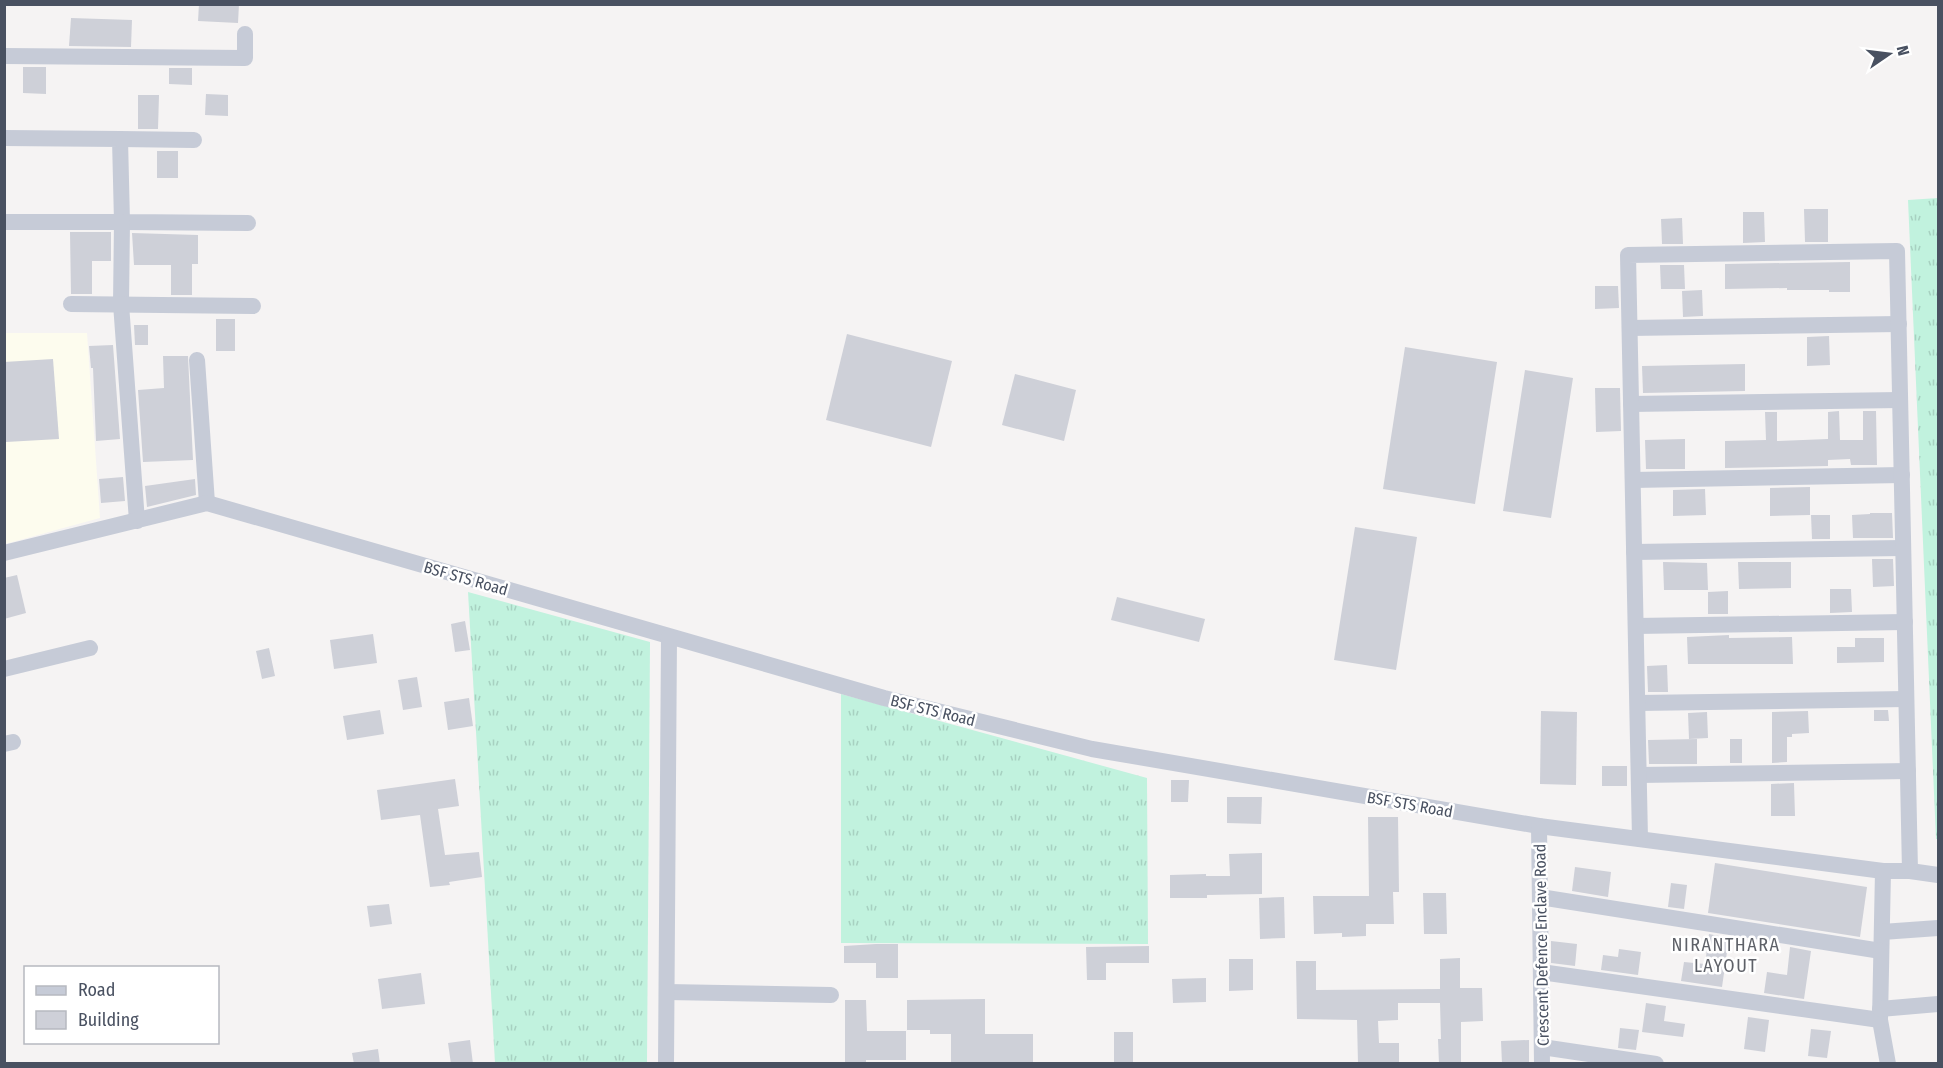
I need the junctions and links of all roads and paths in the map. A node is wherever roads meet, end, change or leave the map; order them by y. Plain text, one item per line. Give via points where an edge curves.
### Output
1 (245, 34) dead end
2 (4, 56) edge
3 (4, 138) edge
4 (120, 139) junction
5 (194, 140) dead end
6 (4, 222) edge
7 (122, 222) junction
8 (248, 223) dead end
9 (71, 304) dead end
10 (121, 304) junction
11 (253, 306) dead end
12 (1899, 324) junction
13 (1630, 328) junction
14 (197, 360) dead end
15 (1900, 400) junction
16 (1631, 404) junction
17 (1902, 475) junction
18 (1633, 480) junction
19 (207, 503) junction
20 (137, 521) junction
21 (1903, 548) junction
22 (1634, 552) junction
23 (4, 553) edge
24 (1905, 622) junction
25 (1636, 626) junction
26 (669, 637) junction
27 (90, 648) dead end
28 (4, 669) edge
29 (1906, 699) junction
30 (1638, 703) junction
31 (1908, 771) junction
32 (1639, 776) junction
33 (1539, 826) junction
34 (1640, 839) junction
35 (1883, 871) junction
36 (1910, 871) junction
37 (1938, 874) edge
38 (1540, 897) junction
39 (1938, 928) edge
40 (1882, 932) junction
41 (1881, 951) junction
42 (1541, 972) junction
43 (667, 992) junction
44 (831, 995) dead end
45 (1938, 1004) edge
46 (1880, 1014) junction
47 (1542, 1055) edge
48 (666, 1064) edge
49 (1656, 1064) edge
50 (1888, 1064) edge

1 - 2 street via 245,58
3 - 4 street
4 - 5 street
4 - 7 street
6 - 7 street
7 - 8 street
7 - 10 street
9 - 10 street
10 - 11 street
10 - 20 street
12 - 13 street
12 - 13 street via 1897,250 1628,255
12 - 15 street
13 - 16 street
14 - 19 street
15 - 16 street
15 - 17 street
16 - 18 street
17 - 18 street
17 - 21 street
18 - 22 street
19 - 20 street
19 - 26 street, BSF STS Road
20 - 23 street
21 - 22 street
21 - 24 street
22 - 25 street
24 - 25 street
24 - 29 street
25 - 30 street
26 - 33 street, BSF STS Road via 884,698 1092,749
26 - 43 street
27 - 28 street
29 - 30 street
29 - 31 street
30 - 32 street
31 - 32 street
31 - 36 street
32 - 34 street
33 - 34 street, BSF STS Road
33 - 38 street, Crescent Defence Enclave Road
34 - 35 street, BSF STS Road
35 - 36 street, BSF STS Road
35 - 40 street
36 - 37 street, BSF STS Road
38 - 41 street
38 - 42 street, Crescent Defence Enclave Road
39 - 40 street
40 - 41 street
41 - 46 street
42 - 46 street
42 - 47 street, Crescent Defence Enclave Road
43 - 44 street
43 - 48 street
45 - 46 street
46 - 50 street
47 - 49 street

